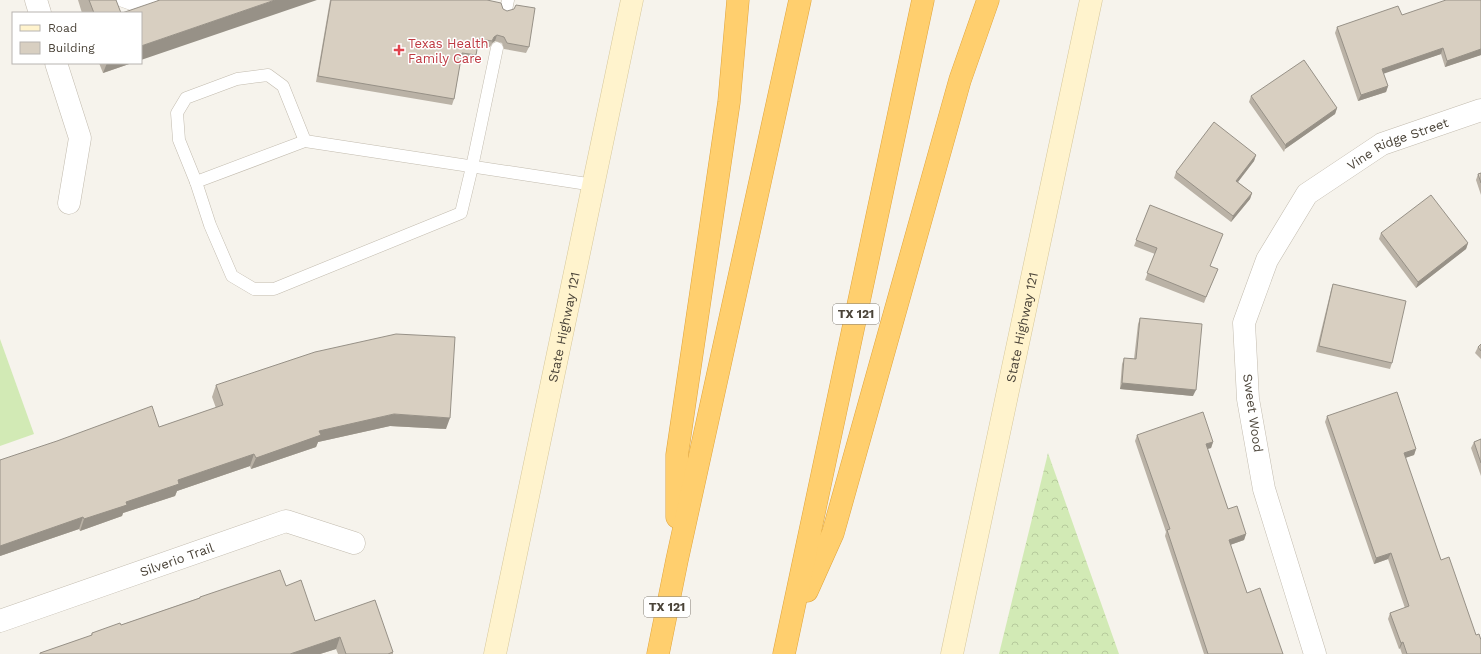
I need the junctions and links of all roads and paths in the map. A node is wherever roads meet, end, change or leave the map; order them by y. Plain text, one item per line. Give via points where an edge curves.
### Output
1 (36, 0) edge
2 (120, 0) edge
3 (151, 0) edge
4 (632, 0) edge
5 (738, 0) edge
6 (800, 0) edge
7 (923, 0) edge
8 (988, 0) edge
9 (1091, 0) edge
10 (40, 12) edge
11 (497, 48) dead end
12 (56, 64) edge
13 (1481, 110) edge
14 (305, 142) junction
15 (472, 167) junction
16 (196, 182) junction
17 (594, 185) junction
18 (1319, 186) joint
19 (69, 202) dead end
20 (354, 543) dead end
21 (677, 560) junction
22 (0, 621) edge
23 (790, 628) junction
24 (495, 654) edge
25 (658, 654) edge
26 (784, 654) edge
27 (952, 654) edge
28 (1315, 654) edge

1 - 10 street
2 - 3 lane via 134,5
4 - 17 main road, State Highway 121
5 - 21 highway via 729,102 678,455
6 - 21 highway, TX 121
7 - 23 highway, TX 121
8 - 23 highway via 960,80 833,533
9 - 27 main road, State Highway 121
11 - 15 lane
12 - 19 street via 80,138
13 - 18 street, Vine Ridge Street via 1382,144
14 - 15 lane
14 - 16 lane
14 - 16 lane via 283,86 268,75 237,79 186,98 177,113 179,140
15 - 16 lane via 461,213 274,289 254,289 232,276 210,225
15 - 17 lane
17 - 24 main road, State Highway 121
18 - 28 street, Sweet Wood via 1307,194 1267,260 1244,323 1248,399 1264,489
20 - 22 street, Silverio Trail via 286,521
21 - 25 highway, TX 121
23 - 26 highway, TX 121

